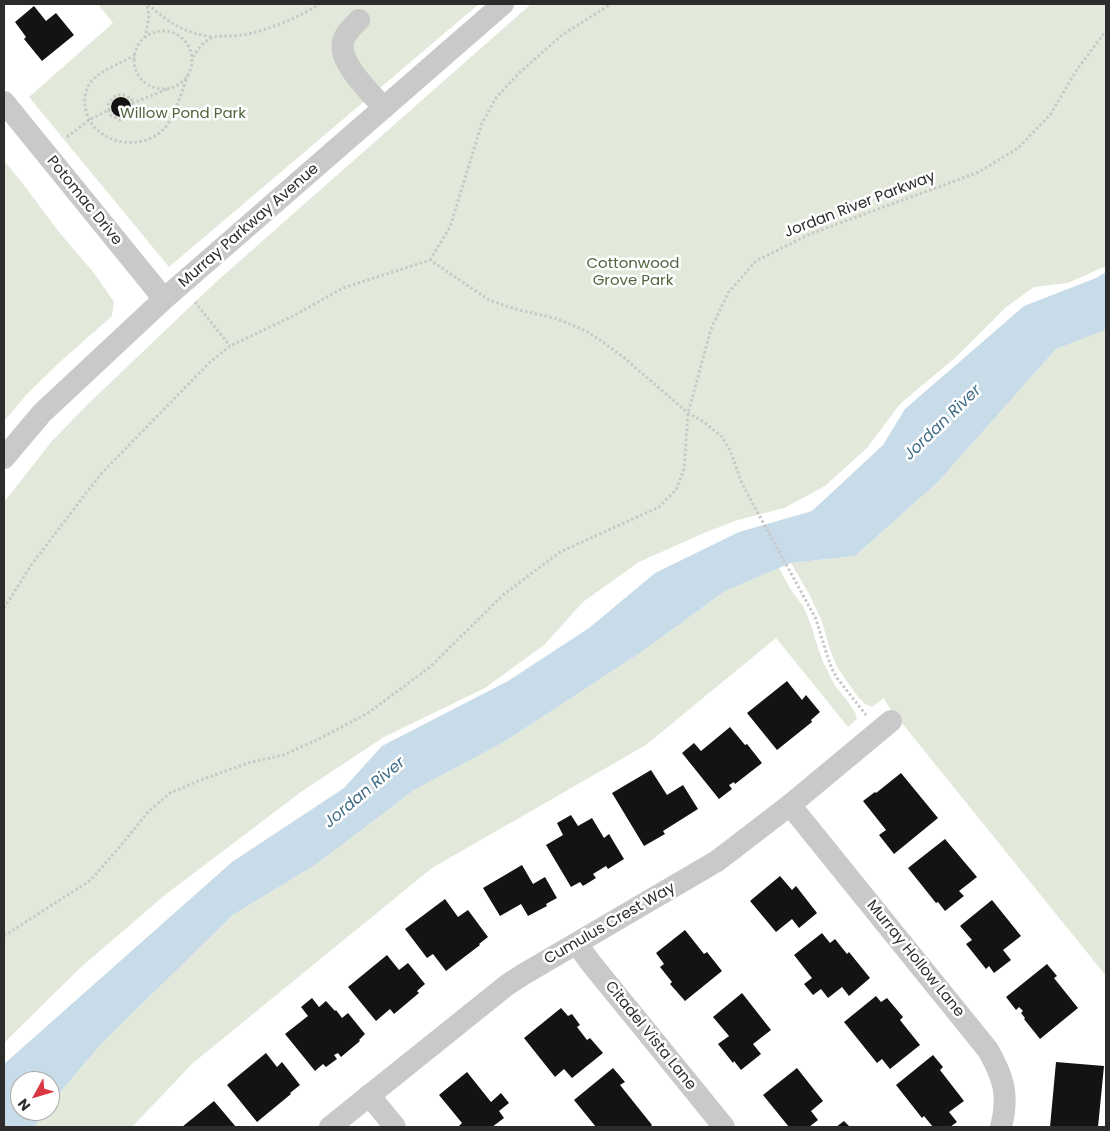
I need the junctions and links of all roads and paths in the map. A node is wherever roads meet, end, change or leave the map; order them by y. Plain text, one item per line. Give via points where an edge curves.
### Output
1 (148, 4) edge
2 (320, 4) edge
3 (503, 4) edge
4 (611, 4) edge
5 (358, 20) dead end
6 (1106, 31) edge
7 (213, 37) junction
8 (144, 38) junction
9 (135, 55) junction
10 (192, 58) junction
11 (188, 75) junction
12 (173, 87) junction
13 (4, 102) edge
14 (133, 104) junction
15 (384, 108) junction
16 (108, 110) junction
17 (89, 120) junction
18 (67, 136) dead end
19 (430, 260) junction
20 (164, 299) junction
21 (195, 302) dead end
22 (230, 346) junction
23 (688, 413) junction
24 (4, 458) edge
25 (4, 608) edge
26 (881, 721) joint
27 (790, 805) junction
28 (4, 936) edge
29 (577, 944) junction
30 (369, 1095) junction
31 (330, 1127) edge
32 (395, 1127) edge
33 (724, 1127) edge
34 (1000, 1127) edge

1 - 7 path via 176,26
1 - 8 path
2 - 7 path via 260,31
3 - 15 street, Murray Parkway Avenue
4 - 19 path via 562,35 496,98 482,123 450,227
5 - 15 street via 347,33 343,52 348,65
6 - 23 path, Jordan River Parkway via 1078,68 1050,114 1018,148 979,172 810,234 756,261 728,293 711,329
7 - 10 path
8 - 9 path
8 - 10 path via 161,31 178,35 186,41
9 - 12 path via 135,65 145,82 154,87
9 - 17 path via 101,72 90,83 84,101
10 - 11 path
11 - 12 path
11 - 17 path via 172,118 153,138 134,143 114,141
12 - 14 path
13 - 20 street, Potomac Drive
14 - 16 path via 131,98 122,94 113,97
14 - 16 path via 129,117 120,120 110,115
15 - 20 street, Murray Parkway Avenue
16 - 17 path
17 - 18 path
19 - 22 path via 343,288
19 - 23 path via 489,300 554,318 588,332 622,356
20 - 24 street, Murray Parkway Avenue via 42,413
21 - 22 path
22 - 25 path via 210,362 100,475 32,564
23 - 26 path via 722,437 747,493 816,619 832,669 846,690
23 - 28 path, Jordan River Parkway via 684,469 676,490 659,507 560,552 503,595 430,667 368,713 283,754 248,763 170,793 148,812 91,880
26 - 27 street, Cumulus Crest Way
27 - 29 street, Cumulus Crest Way via 710,866
27 - 34 street, Murray Hollow Lane via 988,1050 1003,1082 1005,1104
29 - 30 street, Cumulus Crest Way via 507,985
29 - 33 street, Citadel Vista Lane
30 - 31 street, Cumulus Crest Way
30 - 32 street

